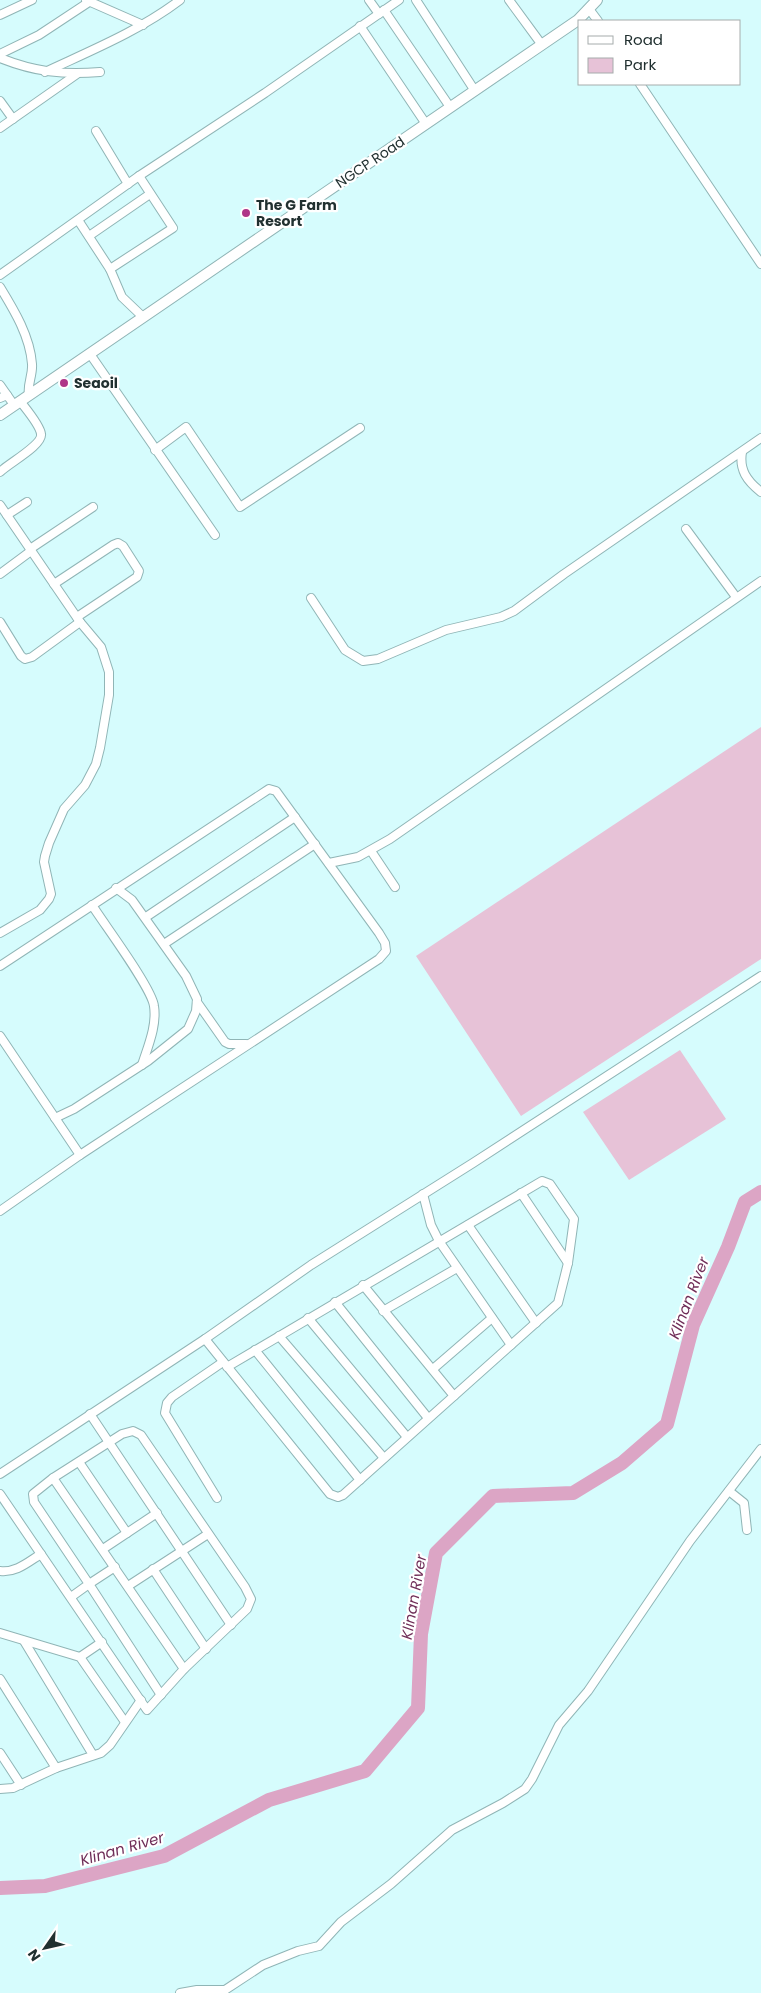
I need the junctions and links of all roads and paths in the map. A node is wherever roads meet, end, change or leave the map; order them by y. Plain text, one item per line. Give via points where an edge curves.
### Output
1 (32, 0) edge
2 (180, 0) edge
3 (370, 0) edge
4 (399, 0) edge
5 (416, 0) edge
6 (509, 0) edge
7 (598, 0) edge
8 (88, 1) edge
9 (586, 4) edge
10 (381, 12) junction
11 (0, 15) edge
12 (597, 20) edge
13 (143, 25) junction
14 (360, 26) junction
15 (542, 45) junction
16 (0, 54) edge
17 (0, 58) edge
18 (45, 72) junction
19 (100, 72) dead end
20 (77, 74) junction
21 (641, 85) edge
22 (475, 90) junction
23 (0, 101) edge
24 (450, 107) junction
25 (13, 119) junction
26 (426, 124) junction
27 (0, 128) edge
28 (96, 131) dead end
29 (138, 176) junction
30 (128, 184) junction
31 (150, 194) junction
32 (78, 220) junction
33 (88, 236) junction
34 (761, 264) edge
35 (110, 270) junction
36 (0, 275) edge
37 (1, 291) edge
38 (143, 317) junction
39 (90, 354) junction
40 (0, 385) edge
41 (30, 395) junction
42 (4, 397) edge
43 (17, 403) junction
44 (0, 415) edge
45 (360, 428) dead end
46 (761, 438) edge
47 (155, 450) junction
48 (742, 452) junction
49 (0, 472) edge
50 (761, 492) edge
51 (27, 502) dead end
52 (0, 505) edge
53 (93, 507) dead end
54 (7, 515) junction
55 (686, 528) dead end
56 (215, 535) dead end
57 (31, 550) junction
58 (0, 574) edge
59 (761, 581) edge
60 (54, 584) junction
61 (736, 597) junction
62 (311, 598) dead end
63 (78, 620) junction
64 (0, 622) edge
65 (295, 817) junction
66 (315, 844) junction
67 (371, 851) junction
68 (329, 863) junction
69 (394, 886) dead end
70 (116, 888) junction
71 (92, 905) junction
72 (146, 917) junction
73 (0, 934) edge
74 (164, 944) junction
75 (0, 966) edge
76 (761, 976) edge
77 (197, 1002) junction
78 (0, 1036) edge
79 (246, 1044) junction
80 (142, 1065) junction
81 (55, 1118) junction
82 (80, 1155) junction
83 (520, 1193) junction
84 (423, 1194) junction
85 (0, 1211) edge
86 (468, 1225) junction
87 (439, 1241) junction
88 (568, 1263) junction
89 (458, 1268) junction
90 (363, 1285) junction
91 (335, 1302) junction
92 (383, 1311) junction
93 (308, 1318) junction
94 (492, 1318) junction
95 (536, 1323) junction
96 (279, 1336) junction
97 (205, 1339) junction
98 (511, 1345) junction
99 (255, 1350) junction
100 (225, 1364) junction
101 (433, 1369) junction
102 (454, 1396) junction
103 (90, 1414) junction
104 (428, 1418) junction
105 (407, 1437) junction
106 (110, 1442) junction
107 (761, 1449) edge
108 (384, 1458) junction
109 (79, 1462) junction
110 (0, 1474) edge
111 (53, 1478) junction
112 (360, 1480) junction
113 (729, 1491) junction
114 (0, 1494) edge
115 (217, 1498) dead end
116 (157, 1513) junction
117 (747, 1530) dead end
118 (127, 1533) junction
119 (208, 1534) junction
120 (103, 1549) junction
121 (182, 1550) junction
122 (41, 1554) junction
123 (115, 1567) junction
124 (153, 1569) junction
125 (0, 1571) edge
126 (89, 1584) junction
127 (128, 1586) junction
128 (71, 1597) junction
129 (231, 1626) junction
130 (0, 1633) edge
131 (24, 1641) junction
132 (102, 1642) junction
133 (206, 1649) junction
134 (80, 1657) junction
135 (184, 1669) junction
136 (0, 1679) edge
137 (161, 1695) junction
138 (141, 1700) junction
139 (125, 1722) junction
140 (0, 1753) edge
141 (93, 1755) junction
142 (56, 1768) junction
143 (21, 1785) junction
144 (0, 1789) edge
145 (180, 1993) edge

1 - 11 street
2 - 13 street
3 - 10 street
4 - 10 street
5 - 22 street
6 - 15 street
7 - 9 main road, NGCP Road
8 - 13 street
8 - 16 street via 39,35
9 - 12 street
9 - 15 main road, NGCP Road via 578,20
10 - 14 street
10 - 24 street
13 - 18 street
14 - 26 street
14 - 29 street
15 - 22 main road, NGCP Road
17 - 18 street
18 - 20 street
19 - 20 street
20 - 25 street
21 - 34 street
22 - 24 main road, NGCP Road
23 - 25 street
24 - 26 main road, NGCP Road
25 - 27 street
26 - 38 main road, NGCP Road
28 - 30 street
29 - 30 street
29 - 31 street
30 - 32 street
31 - 33 street
31 - 35 street via 173,228
32 - 33 street
32 - 36 street
33 - 35 street
35 - 38 street via 122,297
37 - 41 street via 22,327 30,350
38 - 39 main road, NGCP Road
39 - 41 main road, NGCP Road
39 - 47 street
40 - 42 street
41 - 43 main road, NGCP Road
42 - 43 street
43 - 44 main road, NGCP Road
43 - 49 street via 40,430 41,439 34,448 9,462
45 - 47 street via 240,507 186,427
46 - 48 street
47 - 56 street
48 - 50 street via 743,473
48 - 62 street via 514,611 446,630 378,659 363,661 345,650
51 - 54 street
52 - 54 street
53 - 57 street
54 - 57 street
55 - 61 street
57 - 58 street
57 - 60 street
59 - 61 street
60 - 63 street
60 - 63 street via 113,545 123,546 139,571 137,578
61 - 67 street
63 - 64 street via 32,657 25,659
63 - 73 street via 102,647 109,672 109,695 100,748 89,780 64,808 48,843 44,862 50,894 48,903
65 - 66 street
65 - 70 street via 276,791 269,789
65 - 72 street
66 - 68 street
66 - 74 street
67 - 68 street via 343,862
67 - 69 street
68 - 79 street via 379,933 386,951
70 - 71 street
70 - 72 street
71 - 75 street
71 - 80 street via 154,1004 154,1023
72 - 74 street
74 - 77 street via 194,990
76 - 84 street
77 - 79 street via 225,1042
77 - 80 street via 188,1029
78 - 81 street
79 - 82 street
80 - 81 street
81 - 82 street
82 - 85 street
83 - 86 street
83 - 88 street
83 - 88 street via 542,1180 550,1184 574,1221
84 - 87 street via 430,1225
84 - 97 street via 311,1265
86 - 87 street
86 - 95 street
87 - 89 street
87 - 90 street
88 - 95 street via 558,1303
89 - 92 street
89 - 94 street
90 - 91 street
90 - 92 street
91 - 93 street
91 - 104 street
92 - 101 street
93 - 96 street
93 - 105 street
94 - 98 street
94 - 101 street
95 - 98 street
96 - 99 street
96 - 108 street
97 - 100 street
97 - 103 street
98 - 102 street
99 - 100 street
99 - 112 street
100 - 112 street via 333,1497 343,1495
100 - 115 street via 172,1396 165,1413
101 - 102 street
102 - 104 street
103 - 106 street
103 - 110 street
104 - 105 street
105 - 108 street
106 - 109 street
106 - 116 street
106 - 119 street via 128,1432 137,1432
107 - 113 street
108 - 112 street
109 - 111 street
109 - 118 street
111 - 120 street
111 - 126 street via 33,1494 34,1502
113 - 117 street via 744,1504
113 - 145 street via 690,1541 582,1700 559,1725 525,1789 452,1830 392,1884 341,1922 319,1946 298,1950 262,1965 225,1990
114 - 122 street
116 - 118 street
116 - 121 street
118 - 120 street
119 - 121 street
119 - 129 street via 251,1599 247,1609
120 - 123 street
121 - 124 street
121 - 129 street
122 - 125 street via 15,1569
122 - 128 street
123 - 126 street
123 - 127 street
124 - 127 street
124 - 133 street
126 - 128 street
126 - 137 street
127 - 135 street
128 - 132 street
129 - 133 street
130 - 131 street
131 - 134 street
131 - 141 street
132 - 134 street
132 - 138 street
133 - 135 street
134 - 139 street
135 - 137 street
136 - 142 street
137 - 138 street via 147,1710
138 - 139 street
139 - 141 street via 106,1749
140 - 143 street
141 - 142 street
142 - 143 street
143 - 144 street

